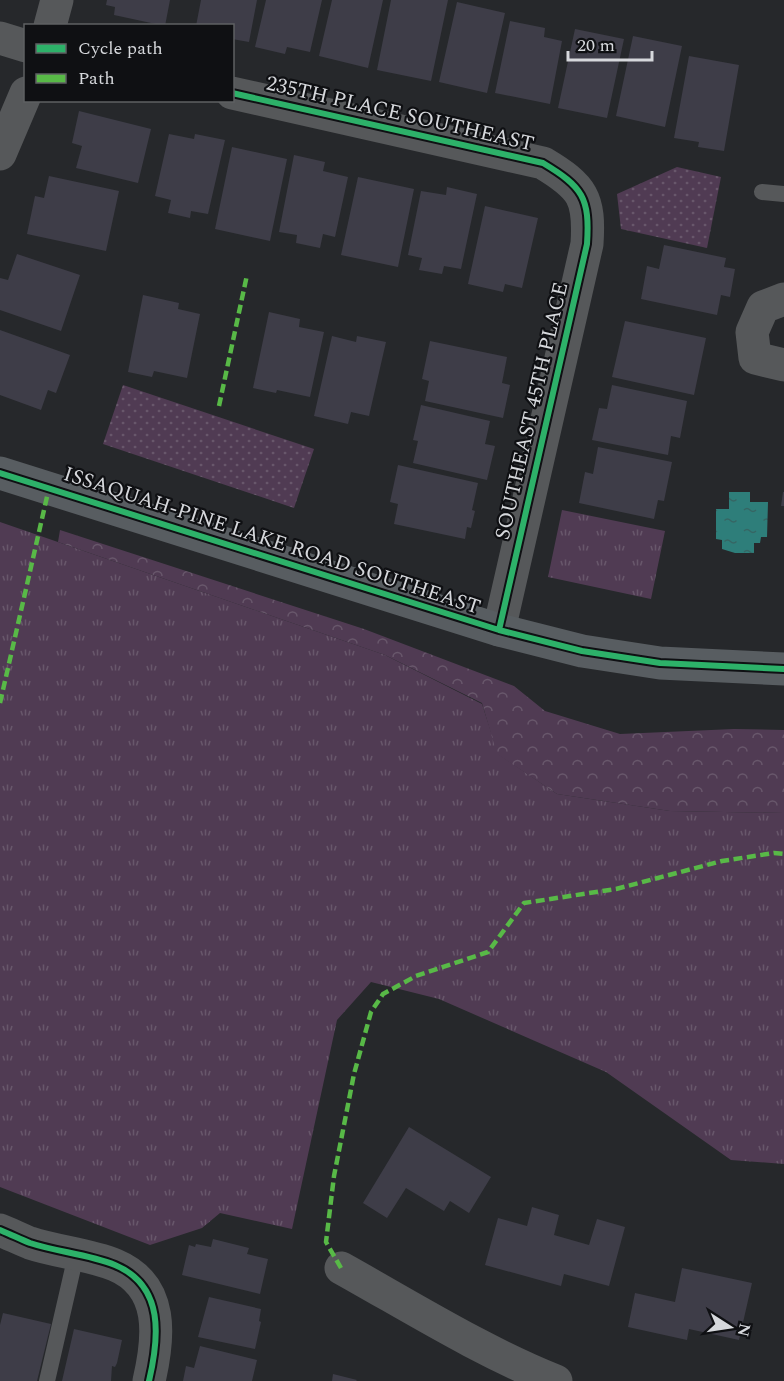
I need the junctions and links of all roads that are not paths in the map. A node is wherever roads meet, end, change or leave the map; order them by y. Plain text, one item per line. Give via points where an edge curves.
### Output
1 (57, 0) edge
2 (51, 24) edge
3 (0, 38) edge
4 (24, 45) edge
5 (234, 93) edge
6 (24, 98) edge
7 (0, 154) edge
8 (762, 192) dead end
9 (784, 194) edge
10 (584, 198) joint
11 (784, 299) edge
12 (784, 365) edge
13 (0, 473) edge
14 (499, 630) junction
15 (784, 669) edge
16 (0, 1230) edge
17 (76, 1255) junction
18 (341, 1268) dead end
19 (539, 1378) edge
20 (46, 1381) edge
21 (148, 1381) edge

1 - 2 street
3 - 4 street
5 - 10 street, 235TH PLACE SOUTHEAST via 543,163 565,176
6 - 7 street
8 - 9 lane
10 - 14 street, SOUTHEAST 45TH PLACE via 589,217 587,244
11 - 12 street via 763,308 752,332 755,358
13 - 14 main road, ISSAQUAH-PINE LAKE ROAD SOUTHEAST
14 - 15 main road, ISSAQUAH-PINE LAKE ROAD SOUTHEAST via 582,651 660,663
16 - 17 street
17 - 20 lane
17 - 21 street via 115,1265 147,1290 157,1319 155,1354
18 - 19 street

